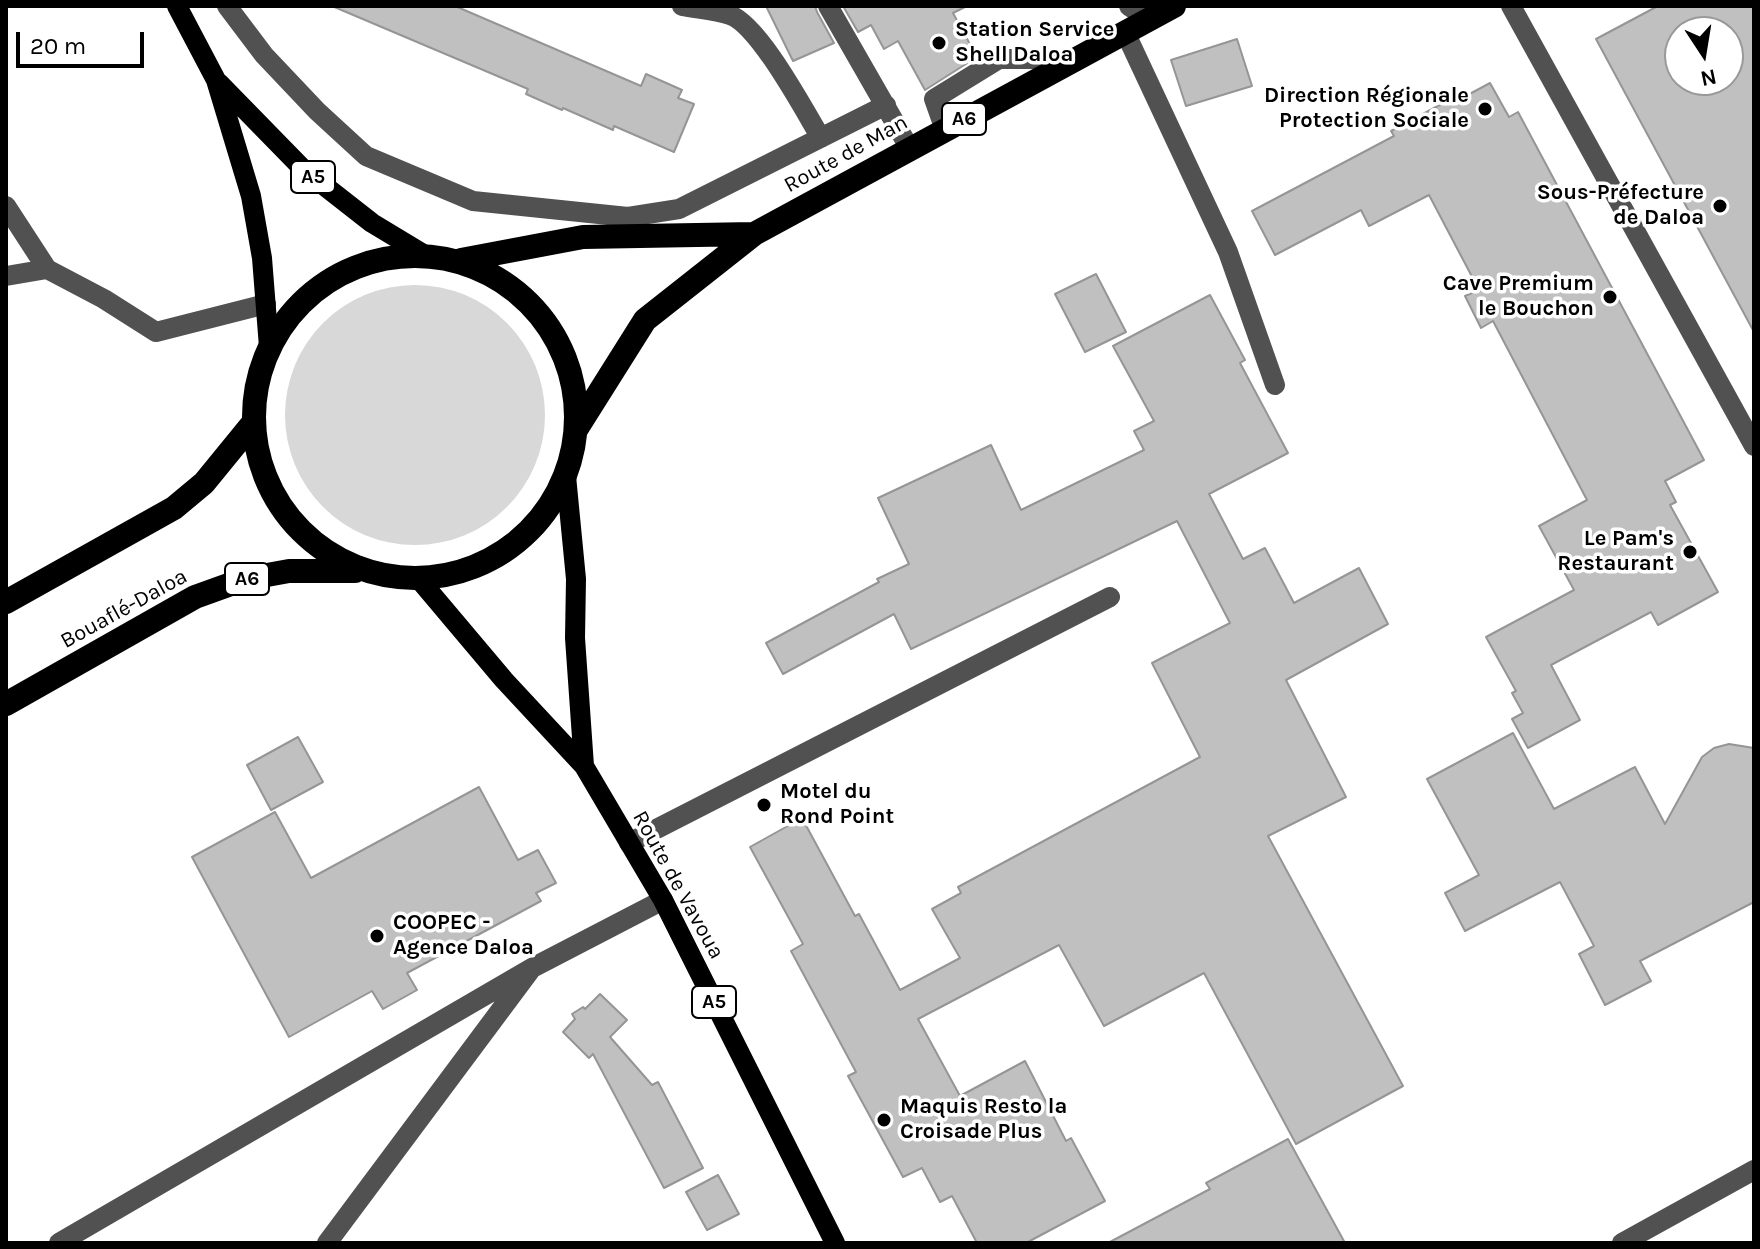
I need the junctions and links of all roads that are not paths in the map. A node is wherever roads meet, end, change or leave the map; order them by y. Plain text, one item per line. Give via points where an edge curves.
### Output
1 (177, 6) edge
2 (228, 6) edge
3 (682, 6) edge
4 (828, 6) edge
5 (1174, 6) edge
6 (1511, 6) edge
7 (1139, 13) edge
8 (1125, 32) junction
9 (1076, 59) junction
10 (216, 80) junction
11 (886, 105) junction
12 (945, 130) junction
13 (821, 138) junction
14 (910, 149) junction
15 (6, 206) edge
16 (754, 234) junction
17 (425, 255) junction
18 (458, 261) junction
19 (47, 269) junction
20 (6, 276) edge
21 (266, 304) junction
22 (269, 347) junction
23 (1275, 385) dead end
24 (253, 423) junction
25 (577, 428) junction
26 (1754, 446) edge
27 (566, 476) junction
28 (370, 571) junction
29 (418, 578) junction
30 (1110, 597) dead end
31 (6, 602) edge
32 (6, 704) edge
33 (584, 766) junction
34 (629, 843) junction
35 (663, 900) junction
36 (532, 968) junction
37 (1754, 1170) edge
38 (59, 1243) edge
39 (327, 1243) edge
40 (835, 1243) edge
41 (1622, 1243) edge

1 - 10 main road, A5
2 - 13 street via 264,55 366,156 473,201 628,217 679,209
3 - 13 street via 733,15 752,30
4 - 11 street
5 - 7 highway, Route de Man / A6
6 - 26 street
7 - 8 highway, Route de Man / A6
8 - 9 highway, Route de Man / A6
8 - 23 street via 1228,252
9 - 12 highway, Route de Man / A6
9 - 12 street via 999,59 934,99
10 - 17 main road, A5 via 303,169 372,223
10 - 21 main road, A5 via 251,196
11 - 13 street
11 - 14 street
12 - 14 highway, Route de Man / A6
14 - 16 highway, Route de Man / A6
15 - 19 street
16 - 18 highway, A6 via 583,237
16 - 25 highway, A6 via 645,320
17 - 18 highway
17 - 22 highway via 387,258 350,269 317,288
18 - 25 highway via 515,289 557,337 577,396
19 - 20 street
19 - 21 street via 156,332
21 - 22 main road, A5
22 - 24 highway via 256,384
24 - 28 highway via 257,456 286,515 336,558
24 - 31 highway via 204,483 174,508
25 - 27 highway
27 - 29 highway via 530,530 505,551 475,566
27 - 33 main road, A5
28 - 29 highway
28 - 32 highway, Bouaflé-Daloa / A6 via 289,571 245,579 195,597
29 - 33 main road, A5
30 - 34 street
33 - 34 main road, Route de Vavoua / A5
34 - 35 main road, Route de Vavoua / A5
35 - 36 street
35 - 40 main road, Route de Vavoua / A5
36 - 38 street
36 - 39 street
37 - 41 street

